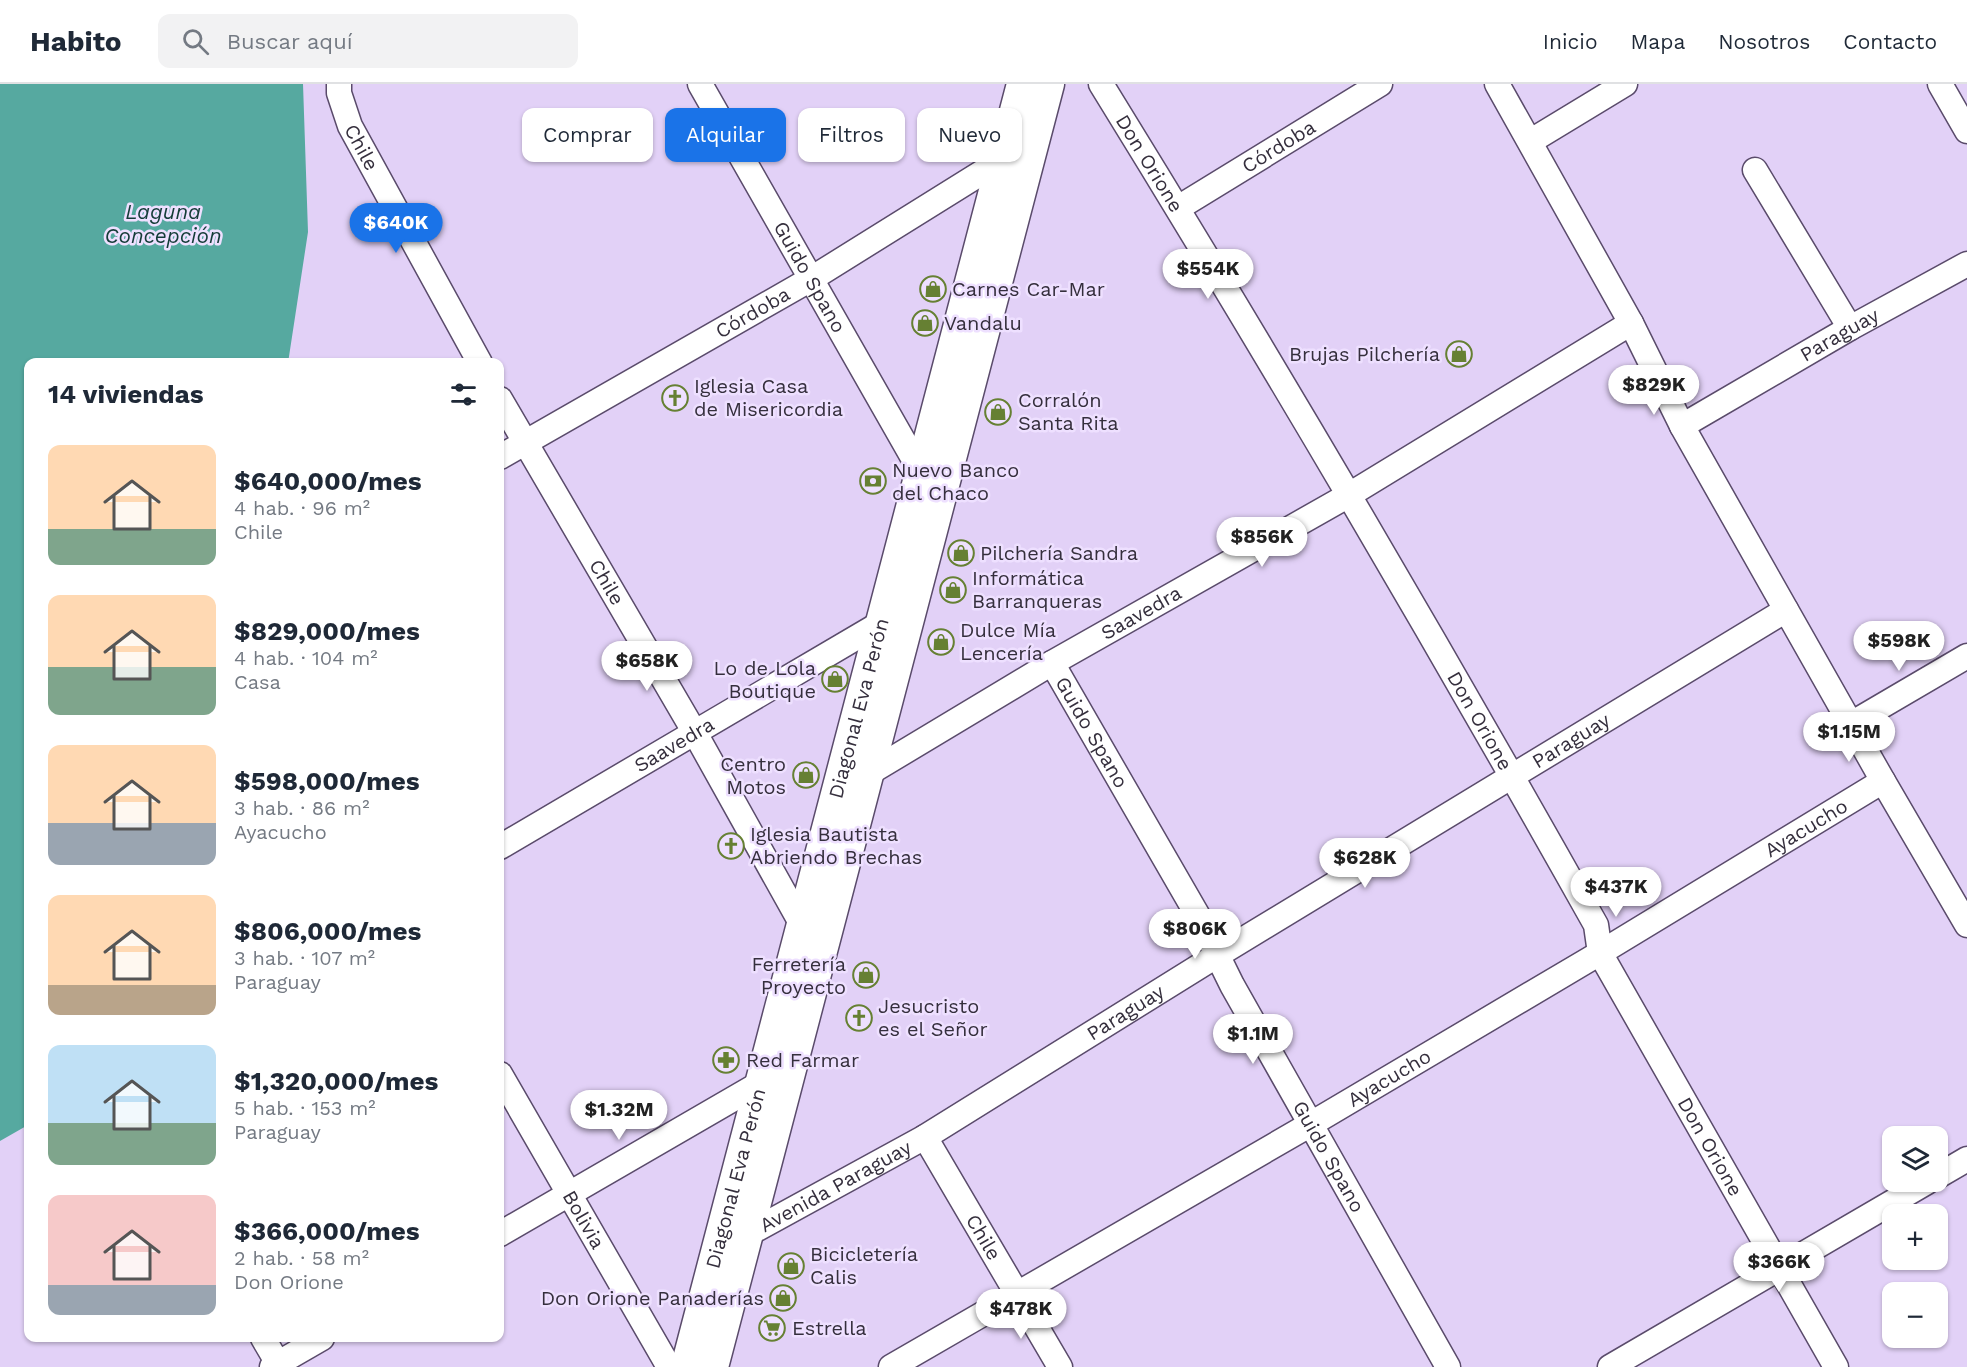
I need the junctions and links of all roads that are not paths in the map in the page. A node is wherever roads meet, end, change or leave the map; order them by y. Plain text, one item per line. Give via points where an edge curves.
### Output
1 (339, 84) edge
2 (700, 84) edge
3 (1022, 84) edge
4 (1049, 84) edge
5 (1101, 84) edge
6 (1380, 84) edge
7 (1497, 84) edge
8 (1624, 84) edge
9 (1940, 84) edge
10 (1016, 108) edge
11 (1967, 131) edge
12 (1531, 141) junction
13 (999, 162) edge
14 (1001, 162) edge
15 (1755, 170) dead end
16 (1178, 208) junction
17 (1967, 264) edge
18 (811, 279) junction
19 (1631, 323) junction
20 (1850, 328) junction
21 (477, 358) edge
22 (504, 406) edge
23 (1682, 426) junction
24 (524, 443) junction
25 (504, 455) edge
26 (920, 470) junction
27 (1349, 495) junction
28 (1786, 609) junction
29 (880, 623) junction
30 (1967, 656) edge
31 (1052, 663) junction
32 (1851, 724) junction
33 (695, 732) junction
34 (869, 773) junction
35 (1512, 775) junction
36 (1883, 781) junction
37 (504, 845) edge
38 (801, 923) junction
39 (1967, 925) edge
40 (1600, 953) junction
41 (1216, 956) junction
42 (504, 1081) edge
43 (759, 1084) junction
44 (1311, 1124) junction
45 (925, 1137) junction
46 (1967, 1159) edge
47 (1948, 1170) edge
48 (1910, 1192) edge
49 (568, 1194) junction
50 (504, 1232) edge
51 (746, 1235) junction
52 (1779, 1269) junction
53 (1018, 1293) junction
54 (265, 1342) edge
55 (315, 1342) edge
56 (276, 1366) edge
57 (669, 1367) edge
58 (686, 1367) edge
59 (713, 1367) edge
60 (891, 1367) edge
61 (1060, 1367) edge
62 (1448, 1367) edge
63 (1610, 1367) edge
64 (1836, 1367) edge

1 - 21 street, Chile via 350,126
2 - 18 street, Guido Spano
3 - 10 main road, Diagonal Eva Perón
4 - 34 main road, Diagonal Eva Perón
5 - 16 street, Don Orione
6 - 16 street, Córdoba
7 - 12 street
8 - 12 street
9 - 11 street
12 - 19 street
13 - 18 street, Córdoba
14 - 26 main road, Diagonal Eva Perón
15 - 20 street
16 - 27 street, Don Orione
17 - 20 street, Paraguay
18 - 24 street, Córdoba
18 - 26 street, Guido Spano
19 - 23 street
19 - 27 street, Saavedra
20 - 23 street, Paraguay
22 - 24 street, Chile
23 - 28 street
24 - 25 street, Córdoba
24 - 33 street, Chile
26 - 29 main road, Diagonal Eva Perón
27 - 31 street, Saavedra
27 - 35 street, Don Orione
28 - 32 street
28 - 35 street, Paraguay
29 - 33 street, Saavedra
29 - 38 main road, Diagonal Eva Perón
30 - 32 street
31 - 34 street, Saavedra
31 - 41 street, Guido Spano via 1198,916
32 - 36 street
33 - 37 street, Saavedra
33 - 38 street, Chile
34 - 51 main road, Diagonal Eva Perón
35 - 40 street, Don Orione via 1596,925
35 - 41 street, Paraguay
36 - 39 street
36 - 40 street, Ayacucho
38 - 43 main road, Diagonal Eva Perón
40 - 44 street, Ayacucho
40 - 52 street, Don Orione
41 - 44 street, Guido Spano
41 - 45 street, Paraguay
42 - 49 street, Bolivia
43 - 49 street
43 - 58 main road, Diagonal Eva Perón
44 - 53 street, Ayacucho
44 - 62 street, Guido Spano
45 - 51 street, Avenida Paraguay
45 - 53 street, Chile
46 - 47 street
48 - 52 street
49 - 50 street
49 - 57 street, Bolivia
51 - 59 main road, Diagonal Eva Perón
52 - 63 street
52 - 64 street, Don Orione
53 - 60 street, Ayacucho
53 - 61 street, Chile
54 - 56 street
55 - 56 street

